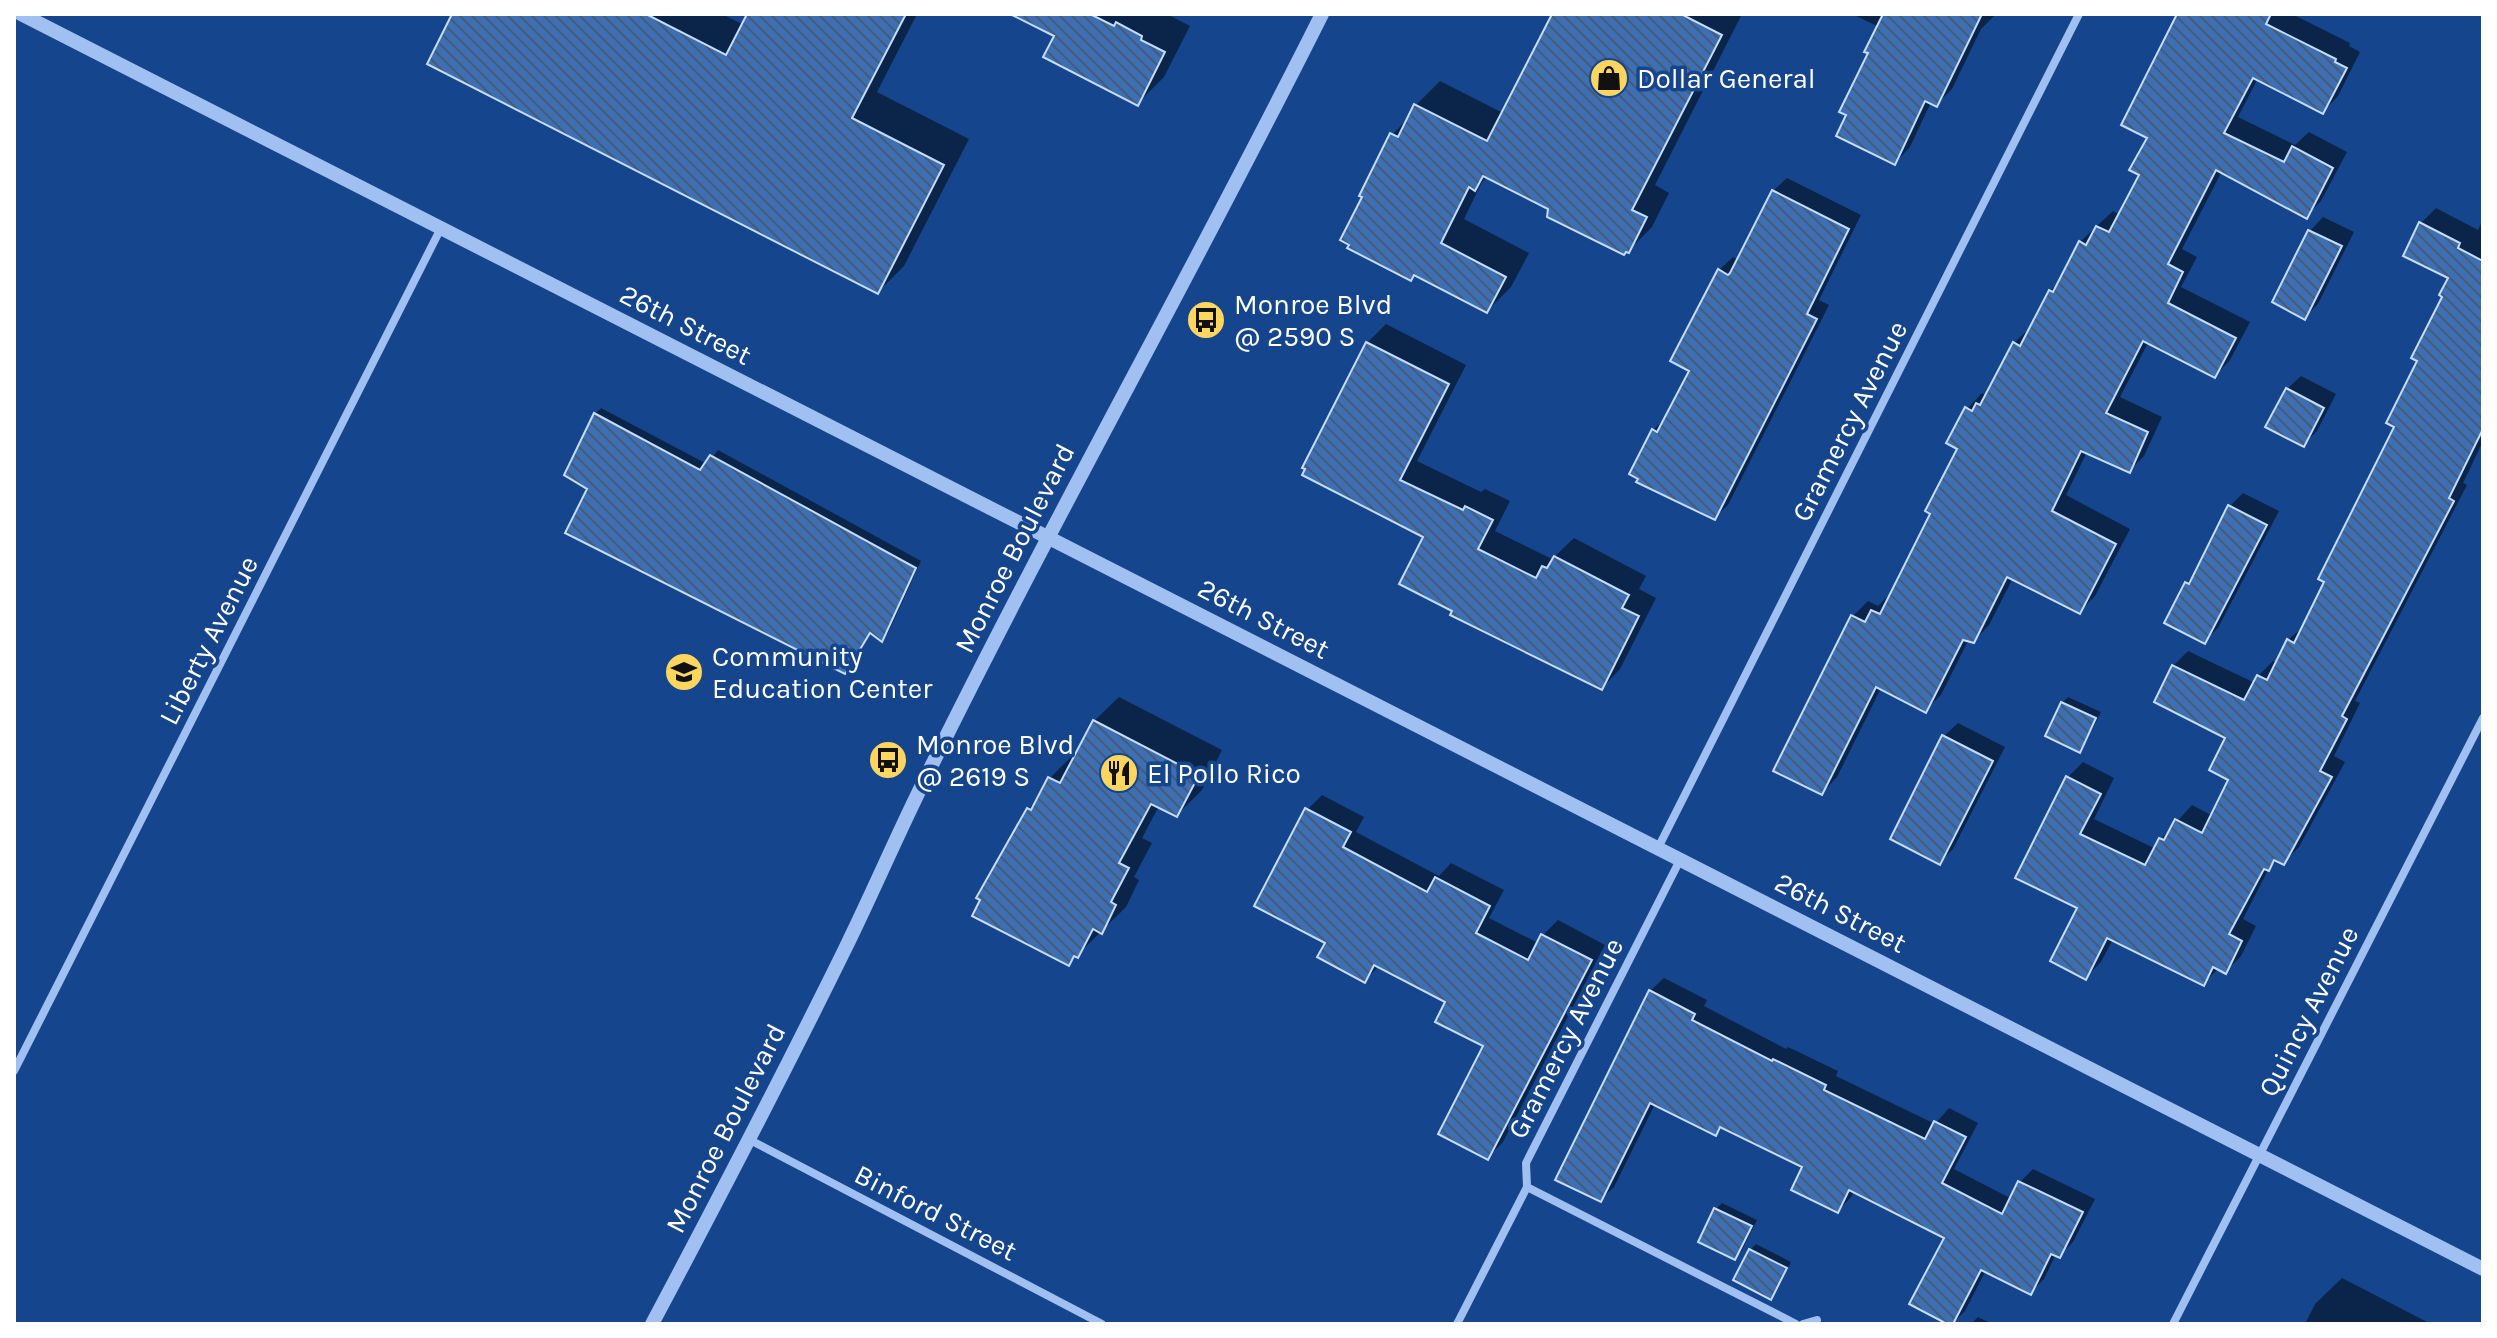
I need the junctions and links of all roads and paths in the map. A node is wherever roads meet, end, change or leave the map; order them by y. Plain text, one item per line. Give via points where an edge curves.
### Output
1 (21, 14) edge
2 (1322, 14) edge
3 (2079, 14) edge
4 (441, 228) junction
5 (1048, 538) junction
6 (2483, 718) edge
7 (1658, 848) junction
8 (1680, 860) junction
9 (14, 1071) edge
10 (750, 1140) junction
11 (2259, 1154) junction
12 (1527, 1187) junction
13 (2483, 1269) edge
14 (1817, 1320) dead end
15 (652, 1324) edge
16 (1102, 1324) edge
17 (1457, 1324) edge
18 (1796, 1324) edge
19 (1803, 1324) edge
20 (2173, 1324) edge

1 - 4 street, 26th Street
2 - 5 street, Monroe Boulevard
3 - 7 street, Gramercy Avenue
4 - 5 street, 26th Street
4 - 9 street, Liberty Avenue
5 - 7 street, 26th Street
5 - 10 street, Monroe Boulevard
6 - 11 street, Quincy Avenue
7 - 8 street, 26th Street
8 - 11 street, 26th Street
8 - 12 street, Gramercy Avenue via 1526,1163
10 - 15 street, Monroe Boulevard
10 - 16 street, Binford Street
11 - 13 street, 26th Street
11 - 20 street, Quincy Avenue
12 - 17 street, Gramercy Avenue
12 - 18 street
14 - 19 street

